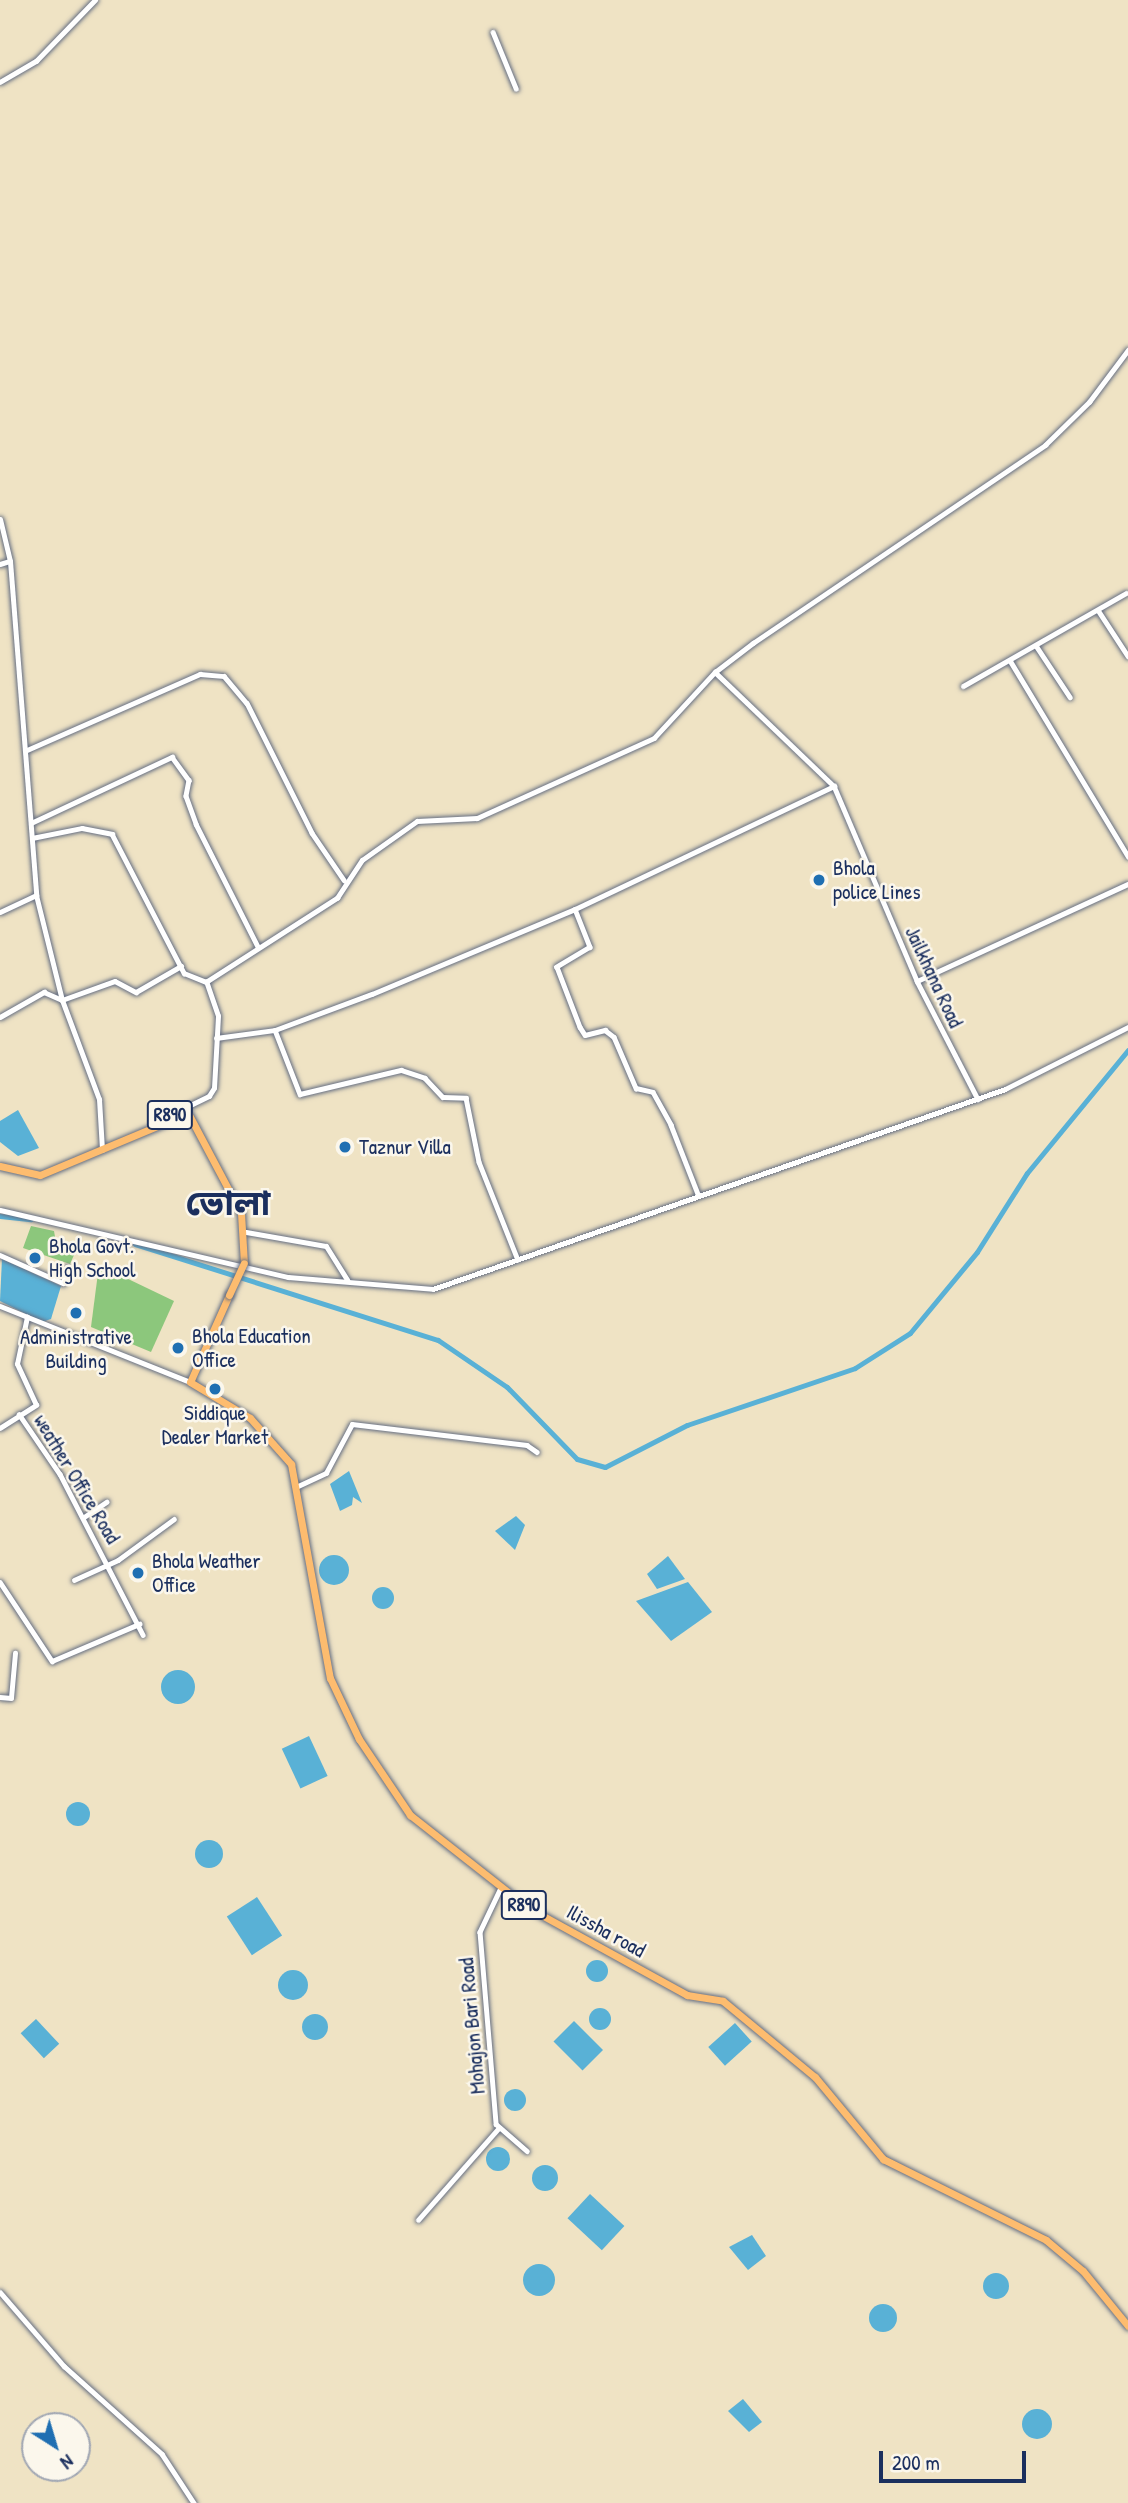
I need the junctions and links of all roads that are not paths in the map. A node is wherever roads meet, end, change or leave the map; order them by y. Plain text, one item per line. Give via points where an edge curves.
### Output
1 (95, 0) edge
2 (493, 32) dead end
3 (0, 82) edge
4 (516, 88) dead end
5 (1128, 350) edge
6 (0, 519) edge
7 (10, 561) junction
8 (0, 564) edge
9 (1127, 593) edge
10 (1098, 610) junction
11 (1037, 647) junction
12 (1128, 656) edge
13 (1011, 662) junction
14 (715, 672) junction
15 (963, 686) dead end
16 (1070, 697) dead end
17 (27, 750) junction
18 (834, 786) junction
19 (31, 823) junction
20 (32, 838) junction
21 (1128, 856) edge
22 (345, 881) junction
23 (1128, 884) edge
24 (36, 895) junction
25 (575, 909) junction
26 (0, 912) edge
27 (258, 947) junction
28 (181, 966) junction
29 (917, 981) junction
30 (206, 982) junction
31 (62, 1000) junction
32 (0, 1017) edge
33 (1128, 1027) edge
34 (275, 1030) junction
35 (216, 1038) junction
36 (978, 1098) junction
37 (174, 1113) junction
38 (102, 1150) junction
39 (0, 1166) edge
40 (698, 1194) junction
41 (0, 1210) edge
42 (246, 1232) junction
43 (0, 1255) edge
44 (517, 1260) junction
45 (67, 1267) dead end
46 (347, 1280) junction
47 (0, 1306) edge
48 (27, 1317) junction
49 (190, 1381) junction
50 (19, 1414) junction
51 (0, 1428) edge
52 (537, 1452) dead end
53 (298, 1486) junction
54 (106, 1502) dead end
55 (83, 1517) junction
56 (174, 1519) dead end
57 (110, 1564) junction
58 (75, 1580) dead end
59 (0, 1582) edge
60 (139, 1623) junction
61 (143, 1636) dead end
62 (15, 1653) dead end
63 (0, 1697) edge
64 (500, 1888) junction
65 (498, 2129) junction
66 (527, 2151) dead end
67 (418, 2220) dead end
68 (0, 2292) edge
69 (1128, 2326) edge
70 (194, 2503) edge

1 - 3 street via 36,61
2 - 4 street
5 - 14 street via 1076,415 1009,473
6 - 7 street
7 - 8 street
7 - 17 street
9 - 10 street
10 - 11 street
10 - 12 street
11 - 13 street
11 - 16 street
13 - 15 street
13 - 21 street
14 - 18 street, Jailkhana Road
14 - 22 street via 644,744 565,773 477,818 417,821 362,860
17 - 19 street
17 - 22 street via 200,674 224,676 247,703 312,833
18 - 25 street
18 - 29 street, Jailkhana Road
19 - 20 street
19 - 27 street via 172,757 189,780 186,796 196,824
20 - 24 street
20 - 28 street via 82,828 112,834
22 - 27 street via 337,898
23 - 29 street
24 - 26 street
24 - 31 street
25 - 34 street
25 - 40 street via 590,947 557,967 580,1027 585,1035 605,1030 614,1037 636,1088 653,1092
27 - 30 street
28 - 30 street via 191,981
28 - 31 street via 136,992 115,981
29 - 36 street, Jailkhana Road
30 - 35 street via 218,1016
31 - 32 street via 44,992
31 - 38 street via 99,1099
33 - 36 street via 1100,1046
34 - 35 street
34 - 44 street via 300,1094 401,1070 425,1078 443,1097 461,1094 480,1144 479,1162
35 - 37 street via 212,1092
36 - 40 street
37 - 38 main road, R890
37 - 42 main road, R890 via 193,1117
38 - 39 main road, R890 via 40,1175
40 - 44 street
41 - 46 street via 288,1277
42 - 46 street via 326,1246
42 - 49 main road, R890, bridge via 244,1263
43 - 45 street via 63,1283
44 - 46 street via 433,1289
47 - 48 street
48 - 49 street
48 - 50 street via 17,1364 36,1405
49 - 53 main road, Ilissha road / R890 via 264,1430 291,1464
50 - 51 street
50 - 55 street, weather Office Road
52 - 53 street via 527,1445 352,1424 326,1473
53 - 64 main road, Ilissha road / R890 via 316,1617 330,1678 346,1713 410,1815
54 - 55 street
55 - 57 street, weather Office Road
56 - 57 street
57 - 58 street
57 - 60 street, weather Office Road
59 - 60 street via 52,1661
60 - 61 street, weather Office Road
62 - 63 street via 11,1698
64 - 65 street, Mohajon Bari Road via 480,1932
64 - 69 main road, Ilissha road / R890 via 661,1982 723,2001 815,2077 883,2159 1045,2240 1083,2271
65 - 66 street
65 - 67 street
68 - 70 street via 64,2366 167,2460

